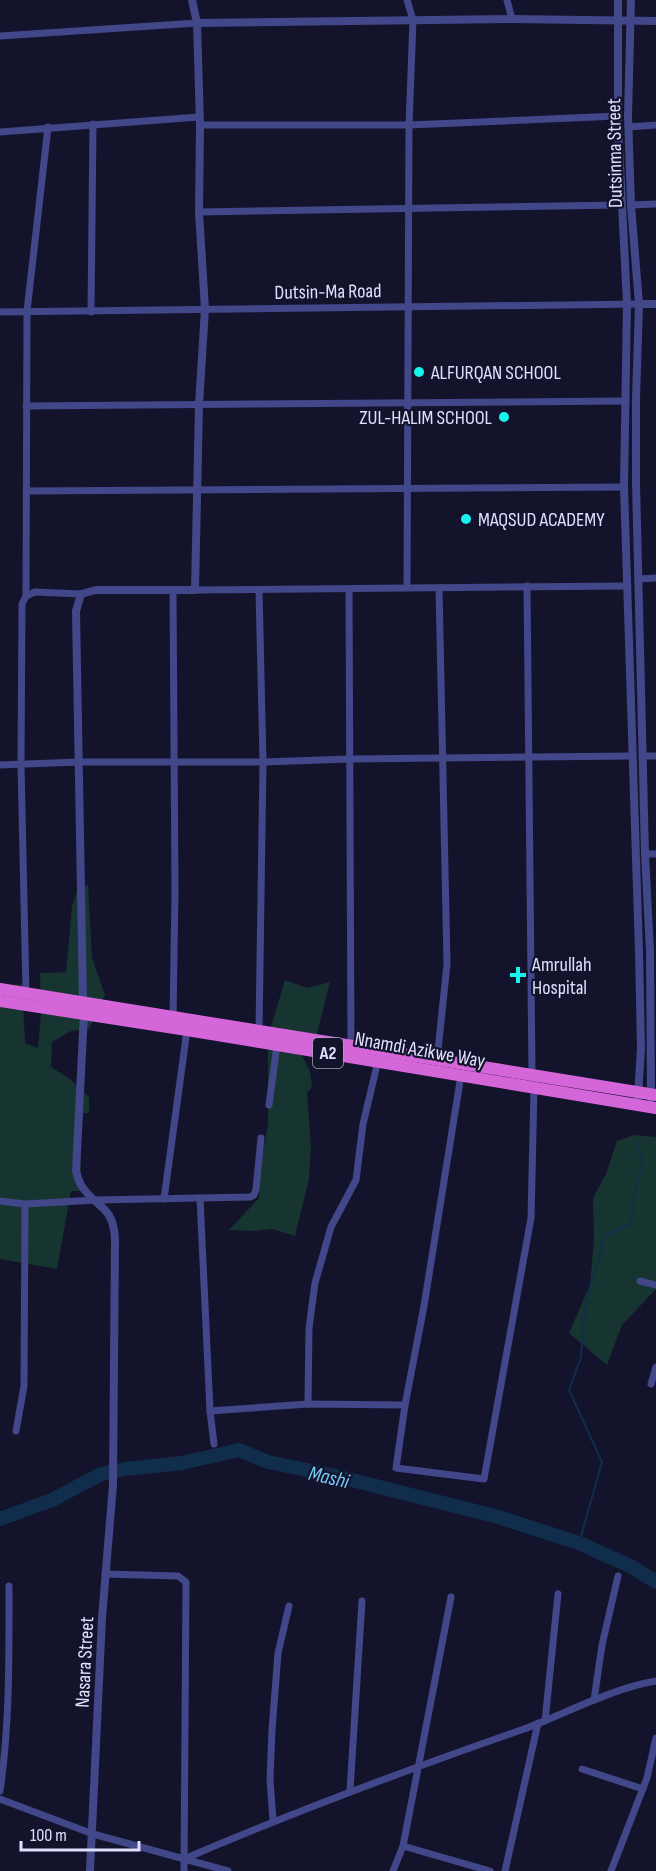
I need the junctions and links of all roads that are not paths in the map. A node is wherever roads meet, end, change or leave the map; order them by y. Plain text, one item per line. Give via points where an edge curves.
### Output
1 (192, 0) edge
2 (407, 0) edge
3 (507, 0) edge
4 (618, 0) edge
5 (631, 0) edge
6 (512, 19) junction
7 (413, 20) junction
8 (619, 20) junction
9 (632, 21) junction
10 (656, 21) edge
11 (197, 23) junction
12 (0, 36) edge
13 (618, 116) junction
14 (200, 121) junction
15 (93, 124) junction
16 (409, 124) junction
17 (656, 125) edge
18 (48, 127) junction
19 (629, 127) junction
20 (0, 132) edge
21 (656, 204) edge
22 (621, 205) junction
23 (631, 205) junction
24 (408, 209) junction
25 (199, 212) junction
26 (627, 304) junction
27 (639, 304) junction
28 (656, 304) edge
29 (408, 306) junction
30 (205, 309) junction
31 (27, 311) junction
32 (0, 312) edge
33 (91, 312) junction
34 (626, 401) junction
35 (408, 403) junction
36 (199, 405) junction
37 (26, 406) junction
38 (624, 487) junction
39 (407, 489) junction
40 (197, 490) junction
41 (26, 491) junction
42 (656, 578) edge
43 (638, 579) junction
44 (527, 586) junction
45 (626, 586) junction
46 (407, 587) junction
47 (439, 588) junction
48 (349, 589) junction
49 (173, 590) junction
50 (195, 590) junction
51 (259, 590) junction
52 (81, 594) junction
53 (26, 596) junction
54 (632, 756) junction
55 (642, 756) junction
56 (656, 756) edge
57 (530, 757) junction
58 (350, 759) junction
59 (444, 759) junction
60 (79, 762) junction
61 (175, 762) junction
62 (263, 762) junction
63 (0, 765) edge
64 (21, 765) junction
65 (645, 854) junction
66 (656, 854) edge
67 (653, 950) edge
68 (26, 993) junction
69 (0, 1000) edge
70 (84, 1008) junction
71 (173, 1017) junction
72 (187, 1030) junction
73 (259, 1031) junction
74 (278, 1045) junction
75 (351, 1047) junction
76 (654, 1047) edge
77 (437, 1060) junction
78 (378, 1062) junction
79 (461, 1075) junction
80 (533, 1083) junction
81 (648, 1100) edge
82 (269, 1105) dead end
83 (261, 1138) dead end
84 (200, 1198) junction
85 (164, 1199) junction
86 (96, 1200) junction
87 (0, 1201) edge
88 (25, 1204) junction
89 (640, 1281) dead end
90 (656, 1285) edge
91 (656, 1368) edge
92 (651, 1384) dead end
93 (308, 1404) junction
94 (405, 1405) junction
95 (210, 1411) junction
96 (16, 1431) dead end
97 (214, 1444) dead end
98 (105, 1574) junction
99 (618, 1576) dead end
100 (9, 1586) dead end
101 (558, 1594) dead end
102 (451, 1597) dead end
103 (362, 1601) dead end
104 (289, 1606) dead end
105 (656, 1681) edge
106 (594, 1700) junction
107 (541, 1722) junction
108 (656, 1738) edge
109 (419, 1766) junction
110 (582, 1769) dead end
111 (643, 1789) junction
112 (0, 1791) edge
113 (350, 1791) junction
114 (0, 1799) edge
115 (273, 1821) junction
116 (93, 1834) junction
117 (403, 1846) junction
118 (184, 1859) junction
119 (90, 1871) edge
120 (184, 1871) edge
121 (228, 1871) edge
122 (393, 1871) edge
123 (490, 1871) edge
124 (505, 1871) edge
125 (611, 1871) edge

1 - 11 street
2 - 7 street
3 - 6 street
4 - 8 street, Dutsinma Street
5 - 9 street, Dutsinma Street
6 - 7 street
6 - 8 street
7 - 11 street
7 - 16 street
8 - 9 street
8 - 13 street, Dutsinma Street
9 - 10 street
9 - 19 street, Dutsinma Street
11 - 12 street
11 - 14 street
13 - 16 street
13 - 22 street, Dutsinma Street
14 - 15 street
14 - 16 street
14 - 25 street
15 - 18 street
15 - 33 street
16 - 24 street
17 - 19 street
18 - 20 street
18 - 31 street
19 - 23 street, Dutsinma Street
21 - 23 street
22 - 24 street
22 - 26 street, Dutsinma Street
23 - 27 street, Dutsinma Street
24 - 25 street
24 - 29 street
25 - 30 street
26 - 27 street, Dutsin-Ma Road
26 - 29 street, Dutsin-Ma Road
26 - 34 street, Dutsinma Street
27 - 28 street, Dutsin-Ma Road
27 - 43 street, Dutsinma Street
29 - 30 street, Dutsin-Ma Road
29 - 35 street
30 - 33 street, Dutsin-Ma Road
30 - 36 street
31 - 32 street, Dutsin-Ma Road
31 - 33 street, Dutsin-Ma Road
31 - 37 street
34 - 35 street
34 - 38 street, Dutsinma Street
35 - 36 street
35 - 39 street
36 - 37 street
36 - 40 street
37 - 41 street
38 - 39 street
38 - 45 street, Dutsinma Street
39 - 40 street
39 - 46 street
40 - 41 street
40 - 50 street
41 - 53 street
42 - 43 street
43 - 55 street, Dutsinma Street
44 - 45 street
44 - 47 street
44 - 57 street
45 - 54 street, Dutsinma Street
46 - 47 street
46 - 48 street
47 - 59 street
48 - 51 street
48 - 58 street
49 - 50 street
49 - 52 street via 96,590
49 - 61 street
50 - 51 street
51 - 62 street
52 - 53 street via 35,592
52 - 60 street, Nasara Street via 76,611
53 - 64 street via 22,604
54 - 57 street
54 - 81 street, Dutsinma Street via 640,1048
55 - 56 street
55 - 65 street, Dutsinma Street
57 - 59 street
57 - 80 street
58 - 59 street
58 - 62 street
58 - 75 street
59 - 77 street via 447,964
60 - 61 street
60 - 64 street
60 - 70 street, Nasara Street
61 - 62 street
61 - 71 street
62 - 73 street
63 - 64 street
64 - 68 street
65 - 66 street
65 - 67 street, Dutsinma Street
67 - 76 street, Dutsinma Street
68 - 69 highway, Nnamdi Azikwe Way / A2
68 - 70 highway, Nnamdi Azikwe Way / A2
69 - 70 highway, Nnamdi Azikwe Way / A2
70 - 71 highway, Nnamdi Azikwe Way / A2
70 - 72 highway, Nnamdi Azikwe Way / A2
70 - 86 street, Nasara Street via 76,1171 81,1185
71 - 73 highway, Nnamdi Azikwe Way / A2
72 - 74 highway, Nnamdi Azikwe Way / A2
72 - 85 street
73 - 75 highway, Nnamdi Azikwe Way / A2
74 - 78 highway, Nnamdi Azikwe Way / A2
74 - 82 street
75 - 77 highway, Nnamdi Azikwe Way / A2
76 - 81 street, Dutsinma Street
77 - 80 highway, Nnamdi Azikwe Way / A2
78 - 79 highway, Nnamdi Azikwe Way / A2
78 - 93 street via 363,1124 356,1180 331,1227 315,1283 309,1328
79 - 80 highway, Nnamdi Azikwe Way / A2
79 - 94 street
80 - 81 highway, Nnamdi Azikwe Way / A2
80 - 94 street via 531,1218 484,1479 396,1468
83 - 84 street via 254,1195
84 - 85 street
84 - 95 street
85 - 86 street
86 - 88 street
86 - 98 street, Nasara Street via 110,1214 114,1225 113,1456
87 - 88 street
88 - 96 street via 24,1386
89 - 90 street
91 - 92 street
93 - 94 street
93 - 95 street
95 - 97 street
98 - 116 street, Nasara Street
98 - 118 street via 178,1576 186,1582
99 - 106 street
100 - 112 street via 6,1750
101 - 107 street
102 - 109 street
103 - 113 street
104 - 115 street via 278,1653 272,1730
105 - 106 street
106 - 107 street
107 - 109 street
107 - 124 street
108 - 111 street
109 - 113 street
109 - 117 street
110 - 111 street
111 - 125 street
113 - 115 street
114 - 116 street
115 - 118 street
116 - 118 street
116 - 119 street, Nasara Street
117 - 122 street
117 - 123 street
118 - 120 street
118 - 121 street

